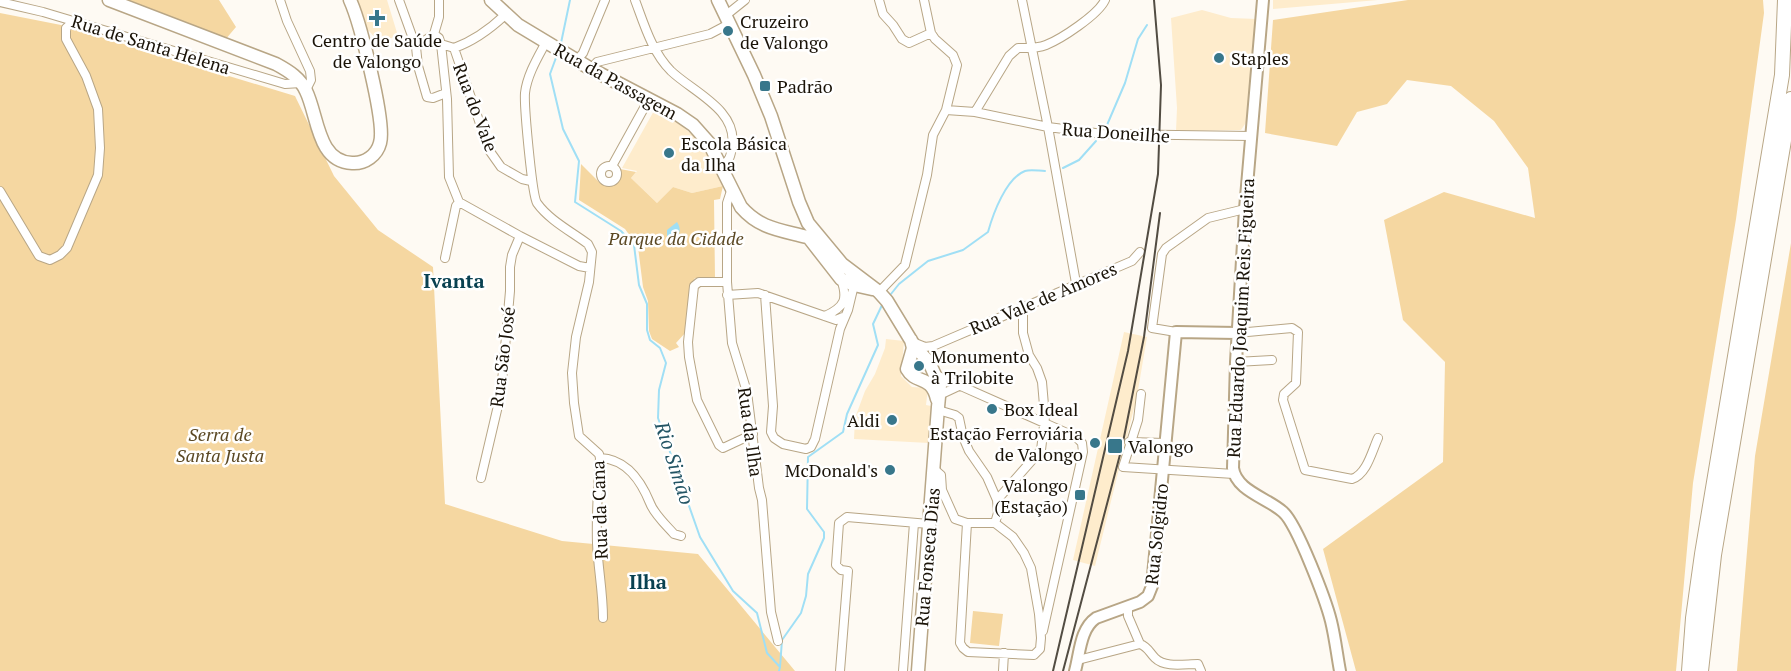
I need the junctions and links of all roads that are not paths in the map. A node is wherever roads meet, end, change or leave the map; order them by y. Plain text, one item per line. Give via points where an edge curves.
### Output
1 (108, 0) edge
2 (280, 0) edge
3 (350, 0) edge
4 (399, 0) edge
5 (439, 0) edge
6 (491, 0) edge
7 (605, 0) edge
8 (635, 0) edge
9 (718, 0) edge
10 (744, 0) edge
11 (879, 0) edge
12 (924, 0) edge
13 (1022, 0) edge
14 (1263, 0) edge
15 (1785, 0) edge
16 (1104, 1) edge
17 (0, 2) edge
18 (505, 15) junction
19 (727, 20) junction
20 (74, 21) junction
21 (931, 33) junction
22 (434, 34) junction
23 (546, 42) junction
24 (441, 44) junction
25 (416, 47) junction
26 (454, 48) junction
27 (655, 48) junction
28 (1033, 48) junction
29 (577, 60) junction
30 (591, 69) junction
31 (303, 87) junction
32 (446, 96) junction
33 (649, 99) junction
34 (1791, 99) edge
35 (946, 110) junction
36 (975, 112) junction
37 (1048, 127) junction
38 (1251, 136) junction
39 (612, 166) dead end
40 (722, 166) junction
41 (531, 181) junction
42 (732, 188) junction
43 (0, 191) edge
44 (459, 202) junction
45 (1245, 209) junction
46 (812, 234) junction
47 (520, 236) junction
48 (1140, 252) dead end
49 (445, 258) dead end
50 (842, 264) junction
51 (590, 268) junction
52 (841, 279) junction
53 (727, 282) junction
54 (1076, 283) junction
55 (854, 285) junction
56 (879, 292) junction
57 (765, 294) junction
58 (728, 295) junction
59 (1023, 306) junction
60 (825, 316) junction
61 (843, 317) junction
62 (1176, 332) junction
63 (1237, 333) junction
64 (910, 339) junction
65 (1272, 360) dead end
66 (925, 361) junction
67 (1236, 362) junction
68 (1141, 394) dead end
69 (943, 396) junction
70 (1043, 422) junction
71 (753, 434) junction
72 (1378, 438) dead end
73 (1129, 442) junction
74 (1166, 442) junction
75 (600, 458) junction
76 (934, 469) junction
77 (1163, 470) junction
78 (1234, 474) junction
79 (481, 478) dead end
80 (997, 500) junction
81 (914, 523) junction
82 (967, 523) junction
83 (995, 523) junction
84 (929, 524) junction
85 (681, 536) dead end
86 (912, 537) junction
87 (928, 538) junction
88 (1054, 583) junction
89 (1036, 588) junction
90 (1128, 607) junction
91 (603, 618) dead end
92 (1041, 638) junction
93 (778, 641) dead end
94 (1140, 644) junction
95 (1004, 653) junction
96 (1077, 665) edge
97 (840, 671) edge
98 (903, 671) edge
99 (918, 671) edge
100 (1002, 671) edge
101 (1201, 671) edge
102 (1340, 671) edge
103 (1689, 671) edge
104 (1701, 671) edge

1 - 31 main road via 276,64
2 - 31 street via 310,71 311,80
3 - 31 main road via 382,132 380,146 372,156 352,163 330,154
4 - 25 street
5 - 22 street
6 - 18 main road, Rua da Passagem
7 - 29 street
8 - 27 street
9 - 19 main road
10 - 19 street
11 - 21 street via 883,14 902,39 909,43
12 - 21 street
13 - 28 street
14 - 38 main road, Rua Eduardo Joaquim Reis Figueira
15 - 103 highway via 1782,75 1701,565
16 - 28 street via 1095,14 1046,45
17 - 20 street, Rua de Santa Helena
18 - 23 main road, Rua da Passagem
18 - 26 street via 477,38
19 - 27 street via 710,34
19 - 46 main road via 771,116
20 - 31 street, Rua de Santa Helena
20 - 43 street via 66,28 66,39 98,109 100,148 98,175 67,248 50,260 39,256
21 - 35 street via 953,55 957,65
22 - 24 street
22 - 25 street
23 - 29 main road, Rua da Passagem
23 - 41 street via 525,93
24 - 26 street
24 - 32 street
25 - 32 street via 427,97
26 - 41 street, Rua do Vale via 489,150 501,167
27 - 30 street via 597,62
27 - 40 street via 670,70 700,92 729,122 731,156
28 - 36 street via 1018,48 1009,56
28 - 37 street
29 - 30 main road, Rua da Passagem
30 - 33 main road, Rua da Passagem
32 - 44 street via 449,177
33 - 39 street
33 - 40 main road, Rua da Passagem via 702,133
34 - 104 highway via 1714,555
35 - 36 street, Rua Doneilhe
35 - 56 street via 933,135 905,265
36 - 37 street, Rua Doneilhe
37 - 38 street, Rua Doneilhe via 1103,134
37 - 54 street
38 - 45 main road, Rua Eduardo Joaquim Reis Figueira
40 - 42 main road, Rua da Passagem
41 - 51 street via 536,201 543,210 588,244 592,252
42 - 46 main road, Rua da Passagem via 747,214 763,226
42 - 53 street, Rua da Ilha via 727,203
44 - 47 street
44 - 49 street
45 - 62 street via 1208,218 1162,254 1152,328
45 - 63 main road, Rua Eduardo Joaquim Reis Figueira
46 - 50 main road
46 - 52 main road
47 - 51 street
47 - 79 street, Rua São José via 510,267 501,393
48 - 54 street, Rua Vale de Amores via 1132,261
50 - 55 main road
50 - 56 main road
51 - 75 street, Rua da Cana via 572,358 573,393 579,436
52 - 55 main road
52 - 60 street via 845,290 843,305
53 - 58 street, Rua da Ilha
53 - 71 street via 699,282 694,286 689,357 697,399 719,445 723,448
54 - 59 street, Rua Vale de Amores
55 - 56 main road
55 - 61 street
56 - 64 main road
57 - 58 street
57 - 60 street
57 - 61 street via 773,406 771,432 783,444 806,449 815,439
58 - 71 street, Rua da Ilha via 732,343 747,392
59 - 66 street, Rua Vale de Amores
59 - 70 street via 1023,333 1042,382
60 - 61 street via 836,320
62 - 63 main road
62 - 74 main road, Rua Solgidro
63 - 67 main road, Rua Eduardo Joaquim Reis Figueira
63 - 72 street via 1292,328 1298,332 1296,383 1283,400 1305,470 1358,477
64 - 66 main road, Rua Fonseca Dias
64 - 66 street via 920,346
65 - 67 street
66 - 69 street
66 - 69 main road, Rua Fonseca Dias via 934,390
67 - 78 main road, Rua Eduardo Joaquim Reis Figueira
68 - 73 street via 1138,420
69 - 70 street via 958,386
69 - 76 main road, Rua Fonseca Dias
69 - 80 street via 959,418 969,451
70 - 80 street via 1041,450
70 - 88 street via 1076,437 1083,452
71 - 93 street, Rua da Ilha via 771,612
73 - 74 street
73 - 77 street via 1123,467
74 - 77 main road, Rua Solgidro
75 - 85 street via 624,464 635,475 650,504 674,534
75 - 91 street, Rua da Cana via 596,504
76 - 82 street via 941,475 951,514
76 - 84 main road, Rua Fonseca Dias
77 - 78 street
77 - 90 main road, Rua Solgidro via 1152,586 1148,596
78 - 102 main road, Rua Eduardo Joaquim Reis Figueira via 1239,482 1283,512 1294,526 1331,620
80 - 83 street
81 - 84 street
81 - 86 street
81 - 97 street via 847,517 839,523 836,565 848,571
82 - 83 street
82 - 95 street via 960,643 968,651
83 - 89 street via 1013,537 1024,553
84 - 87 main road, Rua Fonseca Dias
86 - 87 street
86 - 98 street
87 - 99 main road, Rua Fonseca Dias
88 - 89 street via 1047,590
88 - 92 street
89 - 92 street
90 - 94 street
90 - 96 main road, Rua Solgidro via 1090,623
92 - 95 street via 1040,650 1034,655
94 - 96 street, Rua Solgidro
94 - 101 street via 1163,663 1198,664
95 - 100 street

